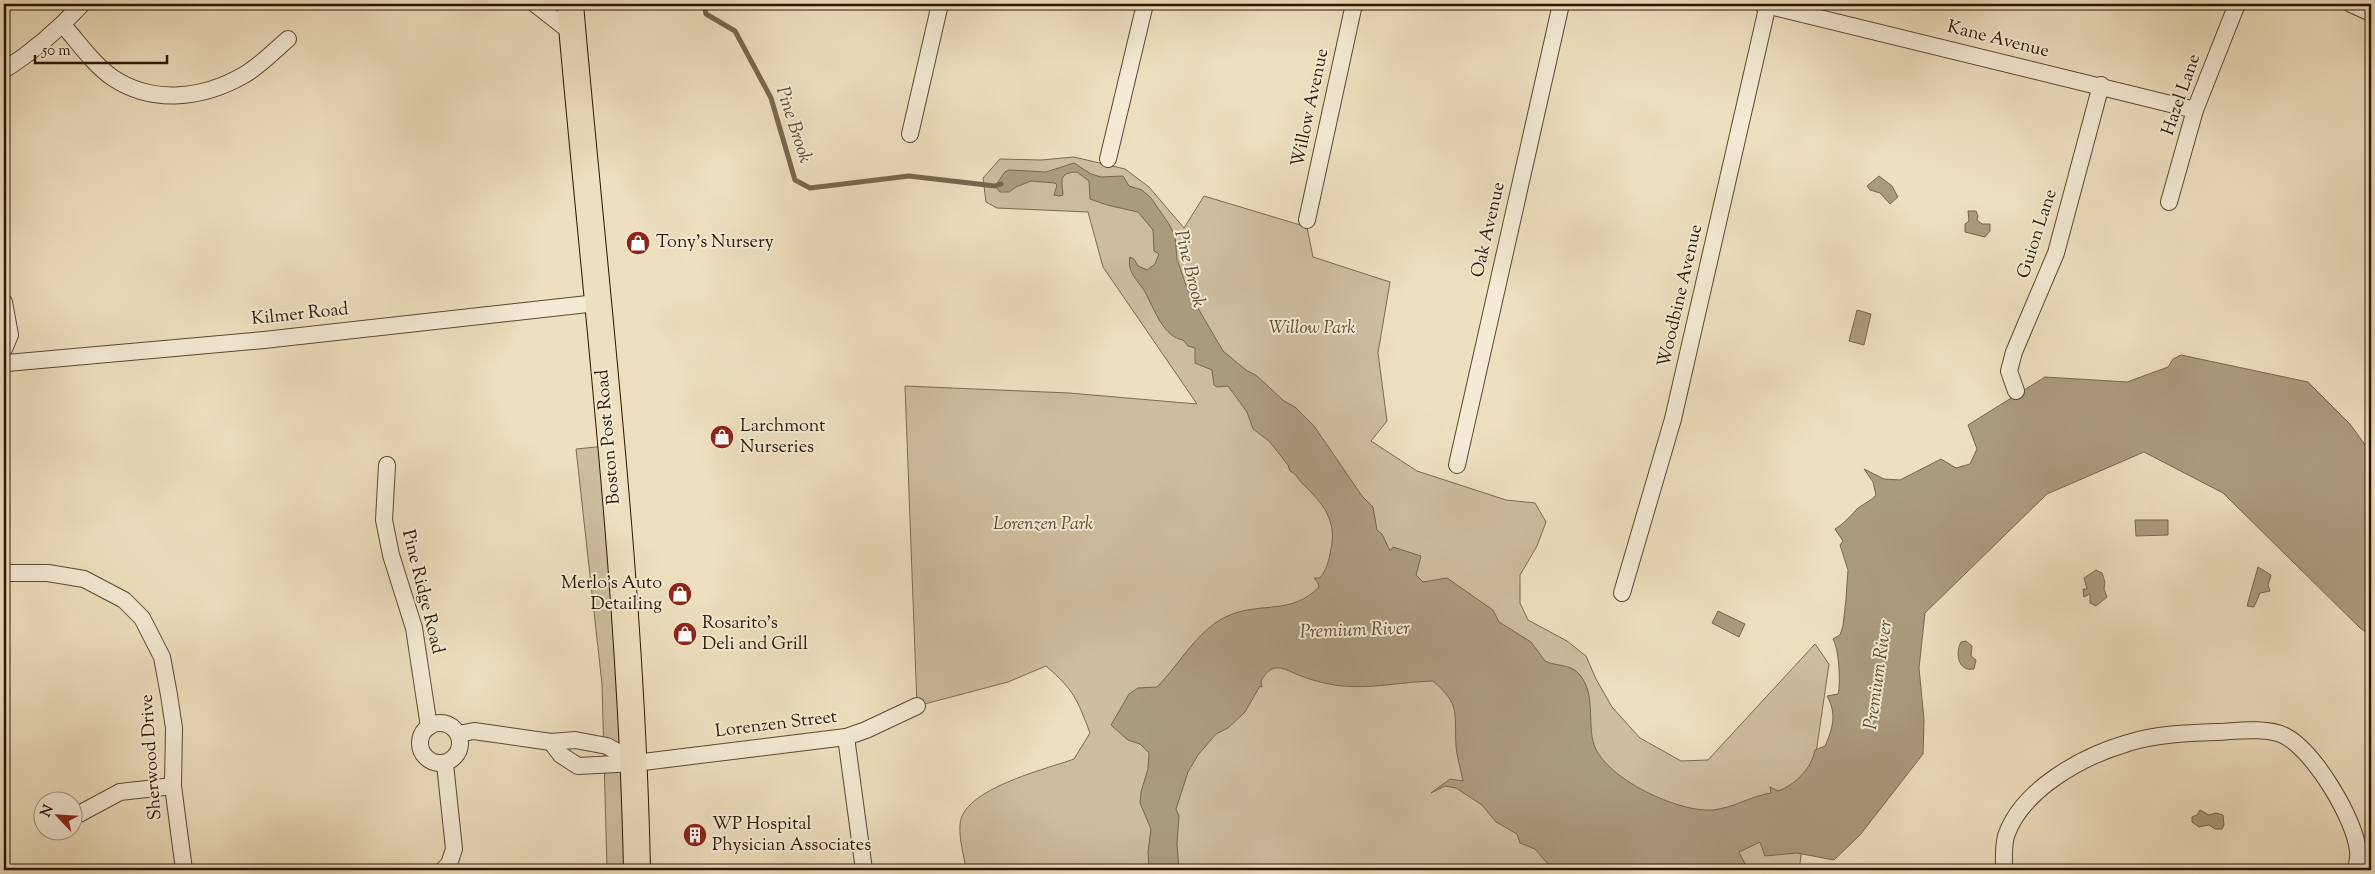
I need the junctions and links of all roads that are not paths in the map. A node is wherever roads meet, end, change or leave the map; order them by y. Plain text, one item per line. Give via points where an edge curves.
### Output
1 (82, 4) edge
2 (535, 4) edge
3 (570, 4) edge
4 (940, 4) edge
5 (1145, 4) edge
6 (1354, 4) edge
7 (1561, 4) edge
8 (1765, 4) edge
9 (2237, 4) edge
10 (2351, 4) edge
11 (2371, 14) edge
12 (63, 25) junction
13 (572, 33) junction
14 (288, 39) dead end
15 (4, 70) edge
16 (2101, 86) junction
17 (2195, 110) junction
18 (910, 134) dead end
19 (1108, 159) dead end
20 (2169, 202) dead end
21 (1307, 220) dead end
22 (4, 302) edge
23 (597, 303) junction
24 (5, 360) edge
25 (2016, 391) dead end
26 (387, 465) dead end
27 (1456, 465) dead end
28 (4, 573) edge
29 (1622, 594) dead end
30 (917, 706) dead end
31 (429, 727) junction
32 (458, 734) junction
33 (846, 737) junction
34 (551, 742) junction
35 (635, 763) junction
36 (445, 764) junction
37 (173, 786) junction
38 (82, 812) edge
39 (184, 870) edge
40 (443, 870) edge
41 (637, 870) edge
42 (864, 870) edge
43 (2004, 870) edge
44 (2356, 870) edge

1 - 12 street
2 - 13 street
3 - 13 main road, Boston Post Road
4 - 18 street
5 - 19 street
6 - 21 street, Willow Avenue
7 - 27 street, Oak Avenue
8 - 16 street, Kane Avenue
8 - 29 street, Woodbine Avenue via 1673,419
9 - 17 street, Hazel Lane
10 - 11 street
12 - 14 street via 92,60 114,78 142,91 167,96 215,89 245,75
12 - 15 street via 27,56
13 - 23 main road, Boston Post Road
16 - 17 street, Kane Avenue
16 - 25 street, Guion Lane via 2056,253 2014,352 2009,371
17 - 20 street, Hazel Lane
22 - 24 street, Kilmer Road via 10,335
23 - 24 street, Kilmer Road via 264,340
23 - 35 main road, Boston Post Road via 628,647
26 - 31 street, Pine Ridge Road via 384,520 391,555 414,628
28 - 37 street, Sherwood Drive via 48,573 84,579 124,600 142,618 162,657 174,728
30 - 33 street, Lorenzen Street
31 - 32 street via 446,724
31 - 36 street, Pine Ridge Road via 421,737 421,751 434,764
32 - 34 street via 474,731
32 - 36 street via 461,741 459,751 453,760
33 - 35 street, Lorenzen Street
33 - 42 street
34 - 35 street via 576,740 607,746
34 - 35 street via 561,755 578,766
35 - 41 main road, Boston Post Road
36 - 40 street via 454,849 449,864
37 - 38 street via 120,792
37 - 39 street, Sherwood Drive
43 - 44 street via 2006,838 2014,819 2059,774 2128,742 2195,733 2255,730 2284,735 2313,762 2333,790 2352,826 2358,852

